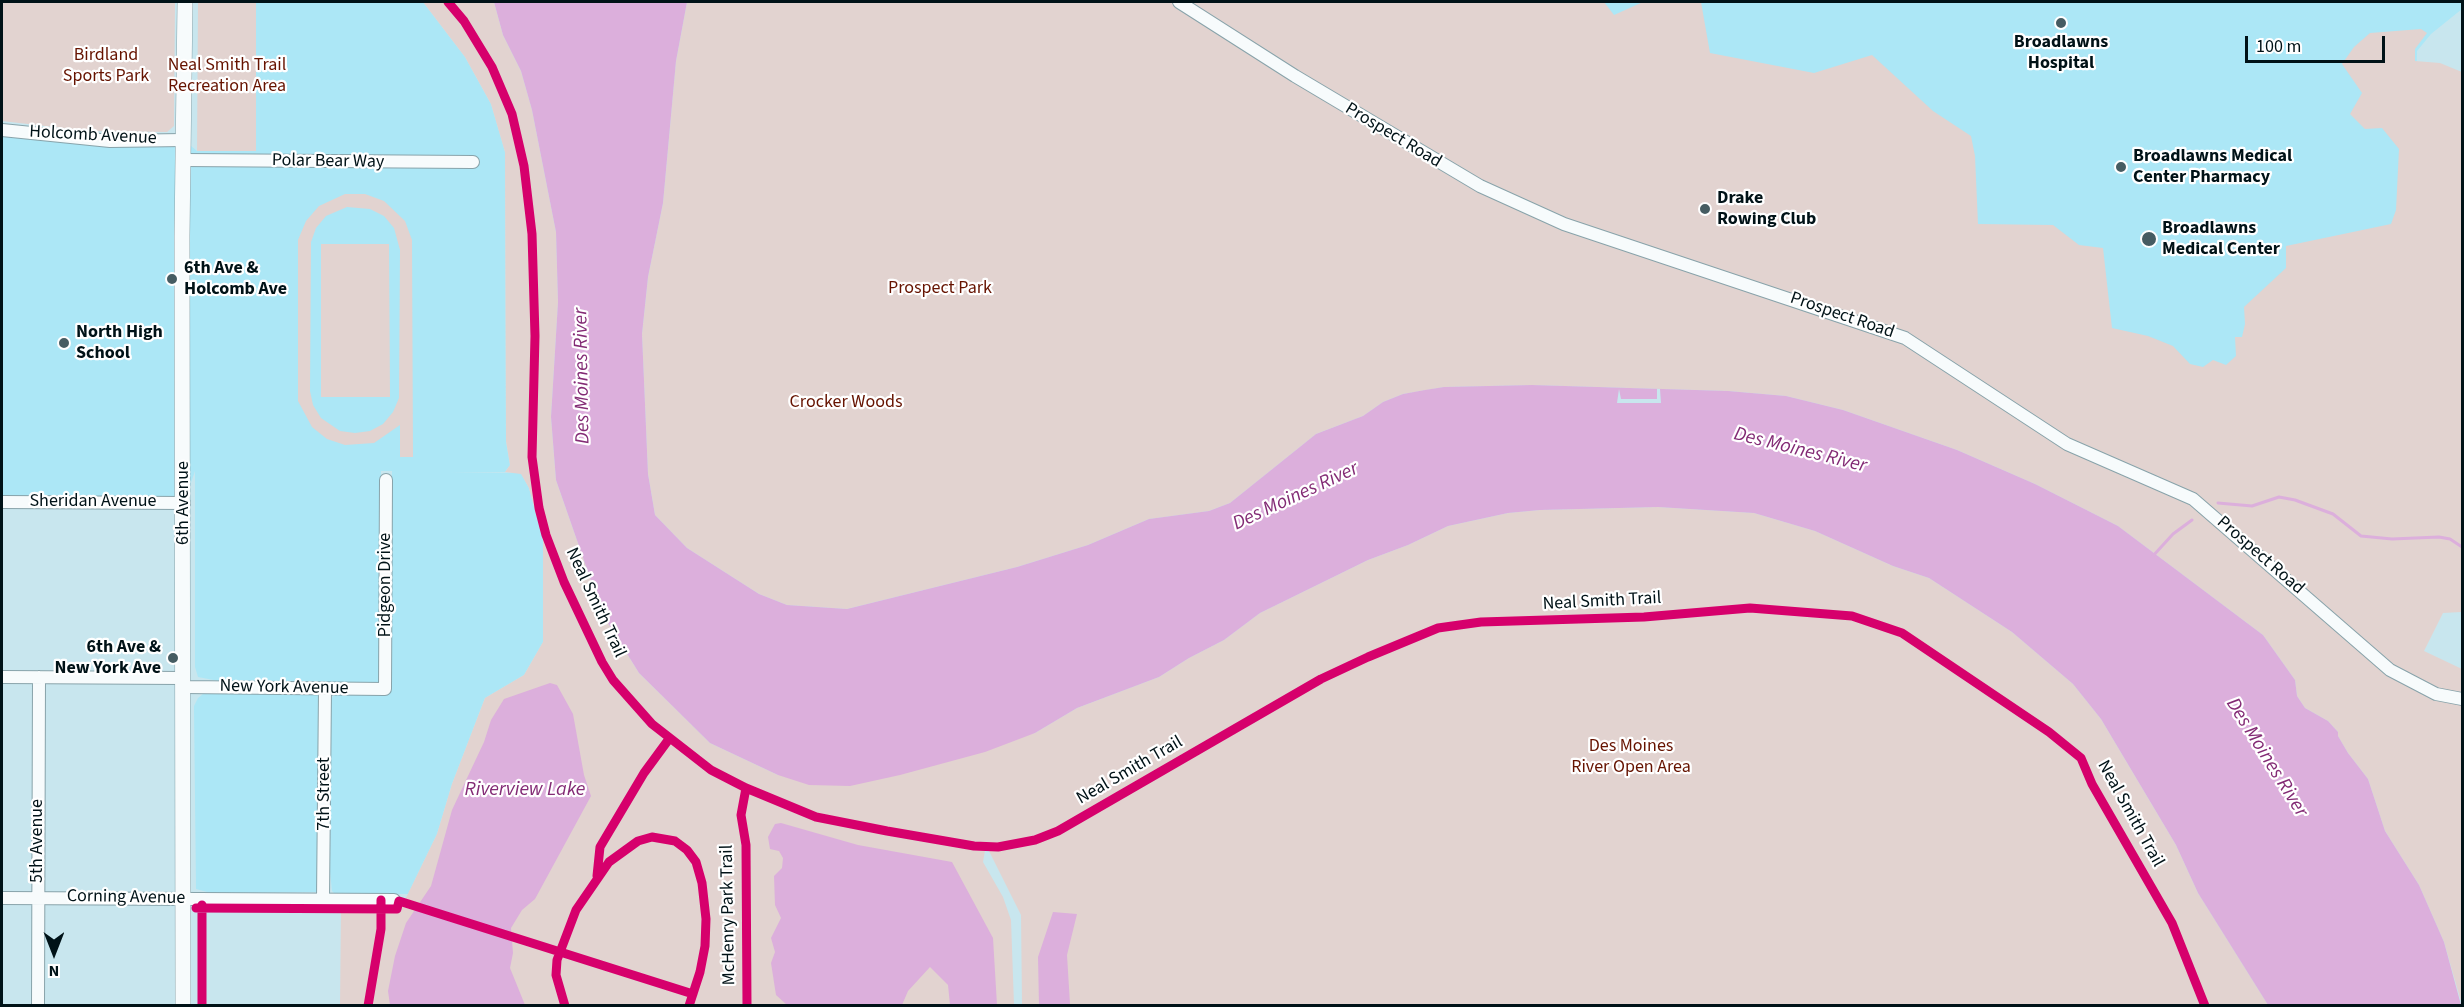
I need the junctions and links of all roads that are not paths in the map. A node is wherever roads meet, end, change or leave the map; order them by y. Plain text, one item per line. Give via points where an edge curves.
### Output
1 (185, 2) edge
2 (1179, 2) edge
3 (2, 130) edge
4 (184, 140) junction
5 (184, 160) junction
6 (473, 162) dead end
7 (386, 480) dead end
8 (2, 502) edge
9 (184, 502) junction
10 (2, 677) edge
11 (39, 677) junction
12 (183, 682) junction
13 (325, 689) junction
14 (385, 689) joint
15 (2463, 699) edge
16 (2, 898) edge
17 (38, 898) junction
18 (183, 899) junction
19 (323, 899) junction
20 (394, 900) dead end
21 (38, 1005) edge
22 (183, 1005) edge

1 - 4 main road, 6th Avenue
2 - 15 street, Prospect Road via 1480,186 1564,224 1905,338 2067,444 2193,498 2390,670 2427,690
3 - 4 street, Holcomb Avenue via 110,141
4 - 5 main road, 6th Avenue
5 - 6 street, Polar Bear Way
5 - 9 main road, 6th Avenue
7 - 14 street, Pidgeon Drive
8 - 9 street, Sheridan Avenue
9 - 12 main road, 6th Avenue
10 - 11 street, New York Avenue
11 - 12 street, New York Avenue
11 - 17 street, 5th Avenue
12 - 13 street, New York Avenue
12 - 18 main road, 6th Avenue
13 - 14 street, New York Avenue
13 - 19 street, 7th Street
16 - 17 street, Corning Avenue
17 - 18 street, Corning Avenue
17 - 21 street, 5th Avenue
18 - 19 street, Corning Avenue
18 - 22 main road, 6th Avenue
19 - 20 street, Corning Avenue

